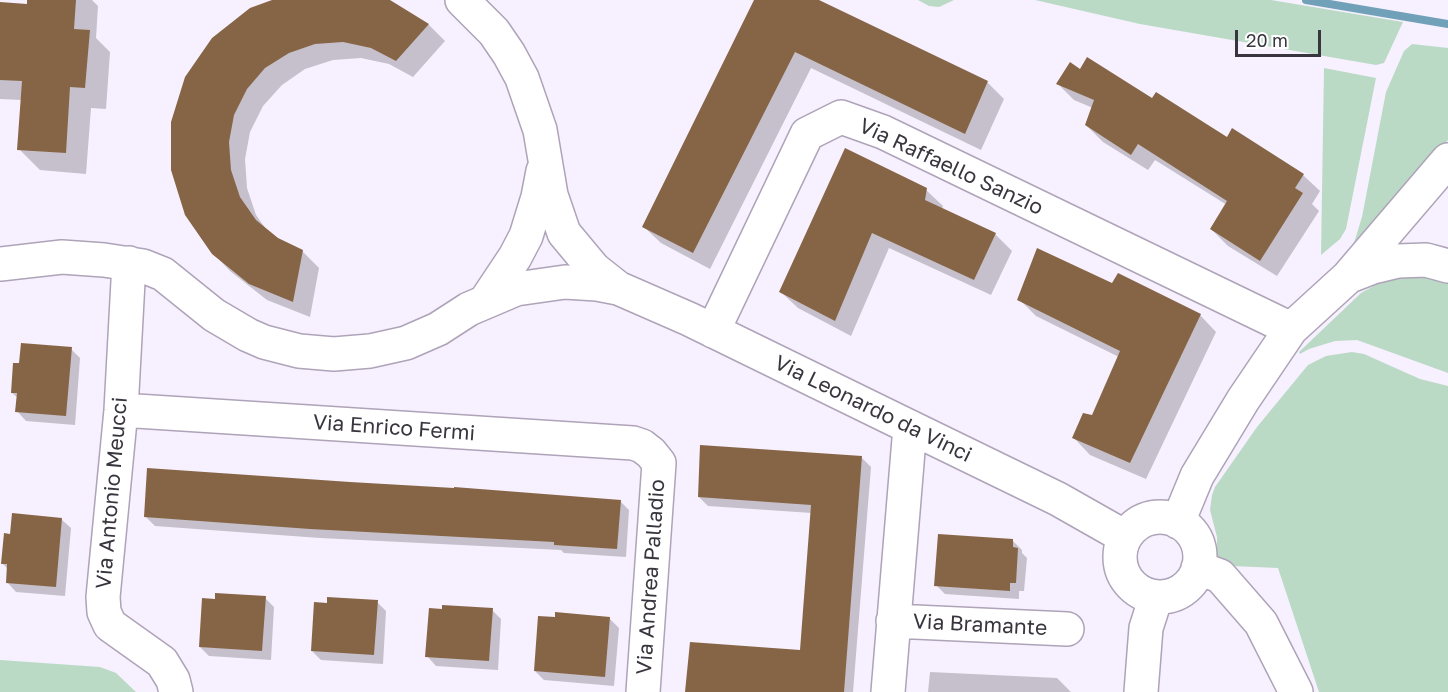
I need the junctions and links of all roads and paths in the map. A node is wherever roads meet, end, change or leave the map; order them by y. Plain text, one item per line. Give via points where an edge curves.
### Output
1 (462, 0) edge
2 (546, 158) junction
3 (1448, 160) edge
4 (129, 263) junction
5 (0, 264) edge
6 (1448, 266) edge
7 (1348, 277) junction
8 (618, 288) junction
9 (485, 302) junction
10 (1291, 329) junction
11 (713, 331) junction
12 (121, 410) junction
13 (910, 427) junction
14 (659, 463) joint
15 (1178, 522) junction
16 (1125, 537) junction
17 (1198, 568) junction
18 (1156, 597) junction
19 (893, 621) junction
20 (1067, 628) dead end
21 (176, 692) edge
22 (643, 692) edge
23 (888, 692) edge
24 (1141, 692) edge
25 (1296, 692) edge

1 - 2 street via 494,32 516,66 534,110
2 - 8 street, Via Leonardo da Vinci via 551,195 564,233 594,269
2 - 9 street, Via Leonardo da Vinci via 526,236
3 - 7 street
4 - 5 street, Via Leonardo da Vinci via 62,256
4 - 9 street, Via Leonardo da Vinci via 163,274 214,315 248,335 281,347 317,353 353,353 406,343
4 - 12 street, Via Antonio Meucci
6 - 7 street via 1426,260 1398,261
7 - 10 street
8 - 9 street, Via Leonardo da Vinci via 591,283 550,283 516,289
8 - 11 street, Via Leonardo da Vinci
10 - 11 street, Via Raffaello Sanzio via 883,132 841,117 807,134
10 - 15 street via 1197,476
11 - 13 street, Via Leonardo da Vinci
12 - 14 street, Via Enrico Fermi via 633,443 642,446
12 - 21 street, Via Antonio Meucci via 104,612 110,625 162,662
13 - 16 street, Via Leonardo da Vinci
13 - 19 street
14 - 22 street, Via Andrea Palladio
15 - 16 street via 1160,517 1146,519
15 - 17 street via 1191,532 1198,545
16 - 18 street via 1121,569 1140,592
17 - 18 street via 1185,588
17 - 25 street via 1220,576 1260,623
18 - 24 street via 1146,628
19 - 20 street, Via Bramante
19 - 23 street

